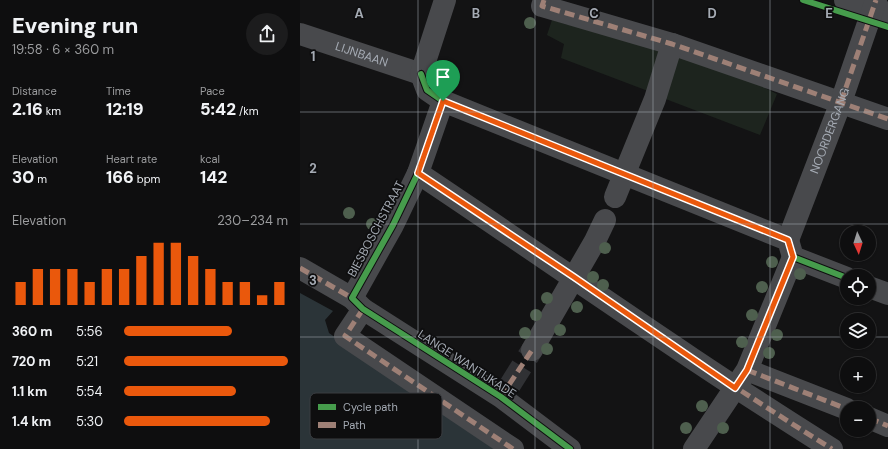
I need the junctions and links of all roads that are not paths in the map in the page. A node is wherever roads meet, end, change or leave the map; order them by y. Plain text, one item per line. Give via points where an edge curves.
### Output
1 (445, 0) edge
2 (544, 0) edge
3 (845, 0) edge
4 (877, 11) edge
5 (300, 34) edge
6 (672, 44) junction
7 (422, 74) junction
8 (443, 101) junction
9 (841, 102) junction
10 (888, 119) edge
11 (418, 173) junction
12 (624, 174) junction
13 (615, 197) dead end
14 (605, 220) dead end
15 (790, 249) junction
16 (300, 268) edge
17 (840, 274) edge
18 (574, 277) junction
19 (876, 290) edge
20 (888, 294) edge
21 (358, 303) junction
22 (532, 350) tunnel mouth
23 (747, 370) junction
24 (735, 388) junction
25 (430, 393) edge
26 (442, 401) edge
27 (840, 407) edge
28 (876, 421) edge
29 (888, 426) edge
30 (513, 449) edge
31 (570, 449) edge
32 (694, 449) edge
33 (832, 449) edge

1 - 7 street
2 - 6 street via 542,6
3 - 4 street
4 - 9 street, NOORDERGANG
5 - 7 street, LIJNBAAN
6 - 9 street
6 - 12 street via 655,99
7 - 8 street via 427,90
8 - 11 street, BIESBOSCHSTRAAT
8 - 12 street
9 - 10 street
9 - 15 street, NOORDERGANG
11 - 18 street
11 - 21 street, BIESBOSCHSTRAAT
12 - 13 street
12 - 15 street
14 - 18 street
15 - 17 street
15 - 23 street, NOORDERGANG
16 - 21 street, LANGE WANTIJKADE
18 - 22 street
18 - 24 street
19 - 20 street
21 - 25 street via 346,336
21 - 31 street, LANGE WANTIJKADE via 505,391
23 - 24 street, NOORDERGANG
23 - 27 street
24 - 32 street, NOORDERGANG
24 - 33 street
26 - 30 street
28 - 29 street

